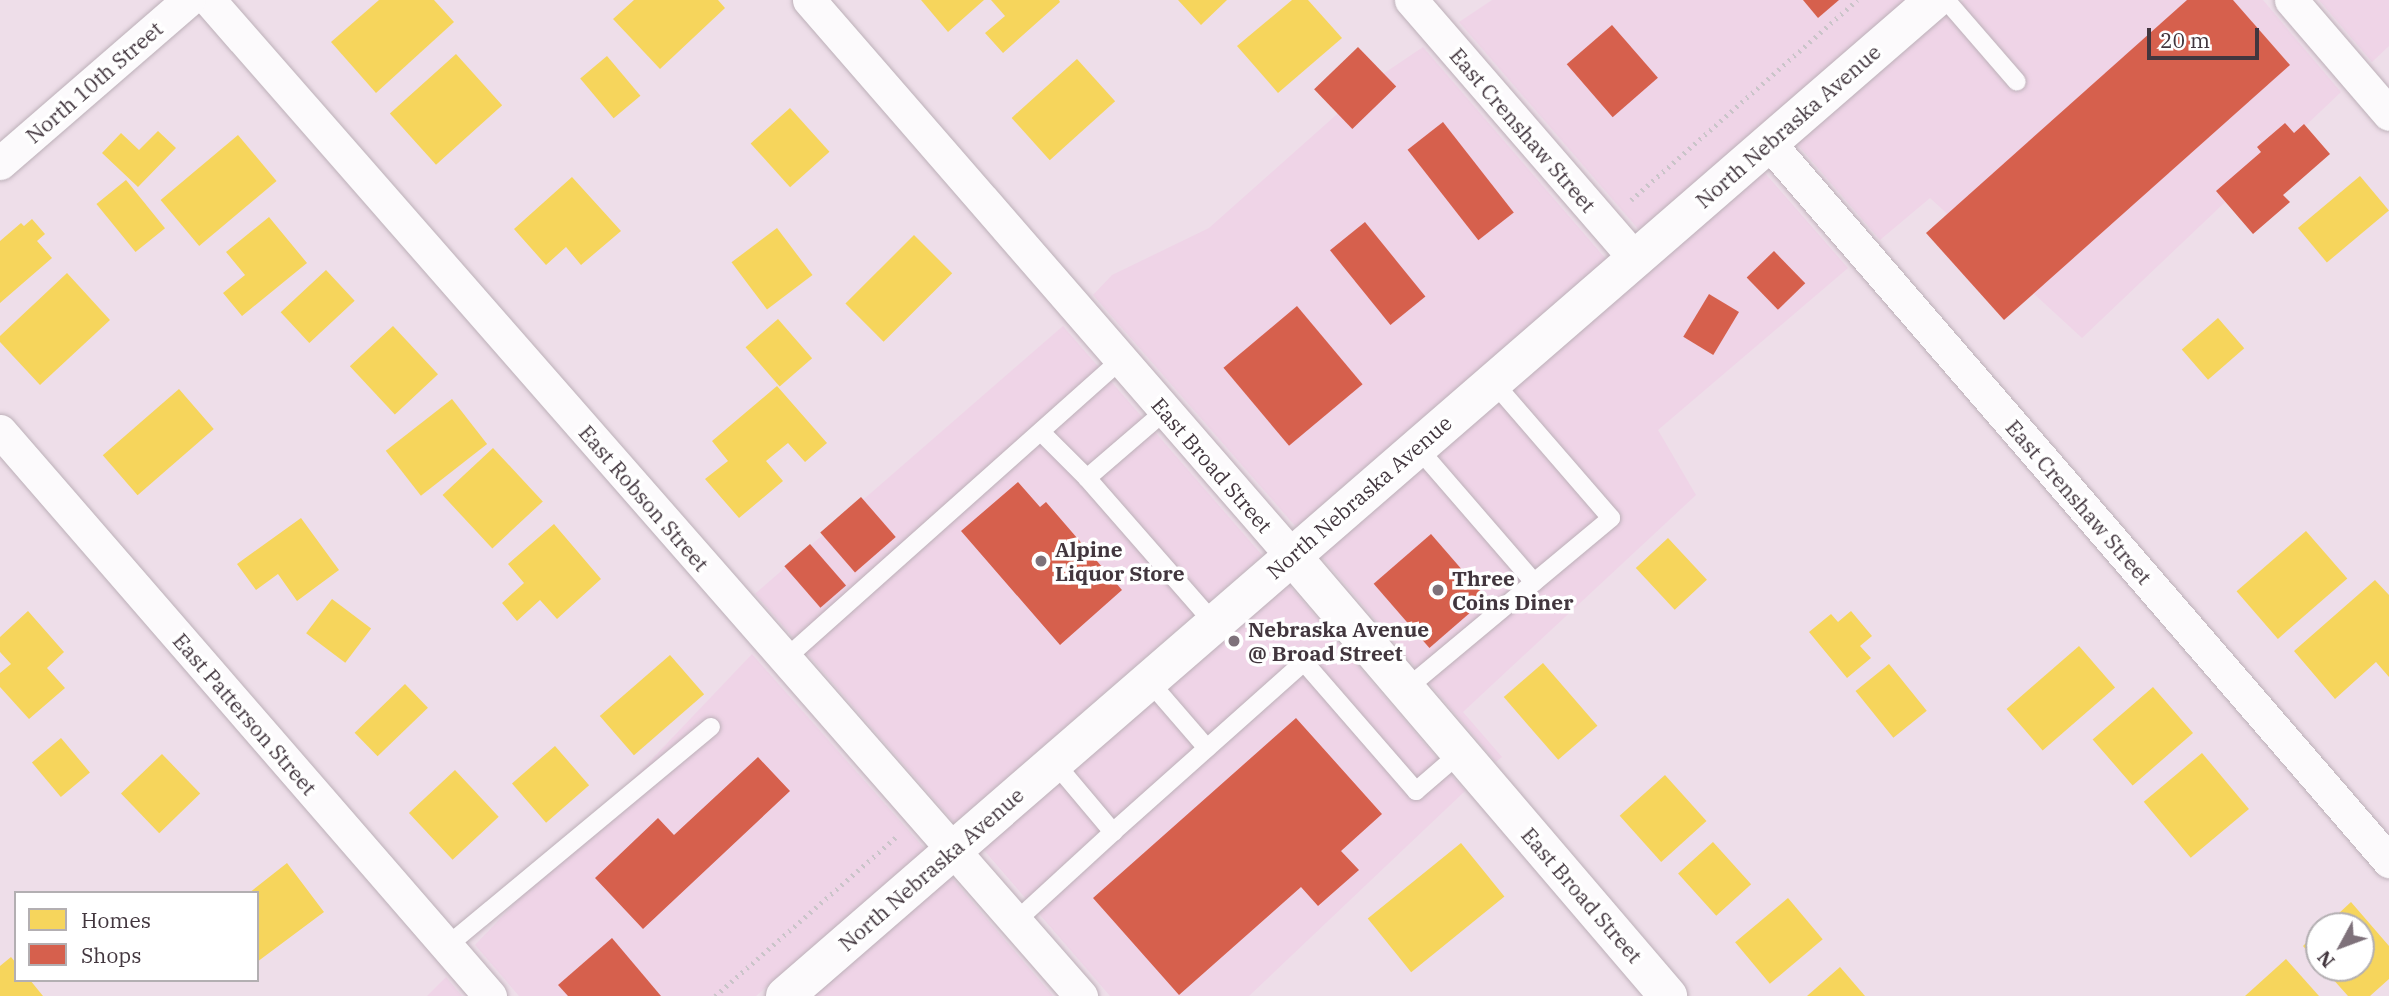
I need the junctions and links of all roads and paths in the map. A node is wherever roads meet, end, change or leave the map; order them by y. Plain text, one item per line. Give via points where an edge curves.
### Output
1 (188, 0) edge
2 (209, 0) edge
3 (809, 0) edge
4 (1410, 0) edge
5 (1857, 0) edge
6 (1934, 0) edge
7 (1946, 0) edge
8 (2291, 0) edge
9 (2017, 82) dead end
10 (2389, 114) edge
11 (1769, 144) junction
12 (0, 163) edge
13 (1604, 223) junction
14 (1635, 259) junction
15 (1121, 360) junction
16 (1493, 382) junction
17 (1165, 411) junction
18 (0, 431) edge
19 (1041, 432) junction
20 (1417, 447) junction
21 (1087, 478) junction
22 (1292, 556) junction
23 (1534, 582) junction
24 (1213, 622) junction
25 (785, 659) junction
26 (1148, 680) junction
27 (1406, 690) junction
28 (711, 727) dead end
29 (1207, 748) junction
30 (1460, 753) junction
31 (1054, 762) junction
32 (922, 815) junction
33 (1113, 832) junction
34 (954, 848) junction
35 (2389, 861) edge
36 (1016, 921) junction
37 (447, 946) junction
38 (490, 996) edge
39 (715, 996) edge
40 (785, 996) edge
41 (1081, 996) edge
42 (1668, 996) edge

1 - 12 street, North 10th Street
2 - 25 street, East Robson Street
3 - 15 street, East Broad Street
4 - 13 street, East Crenshaw Street
5 - 13 path
6 - 11 main road, North Nebraska Avenue
7 - 9 lane
8 - 10 street
11 - 14 main road, North Nebraska Avenue
11 - 35 street, East Crenshaw Street
13 - 14 street, East Crenshaw Street
14 - 16 main road, North Nebraska Avenue
15 - 17 street, East Broad Street
15 - 19 lane
16 - 20 main road, North Nebraska Avenue
16 - 23 lane via 1611,518
17 - 21 lane
17 - 22 street, East Broad Street
18 - 37 street, East Patterson Street
19 - 21 lane
19 - 25 lane
20 - 22 main road, North Nebraska Avenue
20 - 23 lane
21 - 24 lane
22 - 24 main road, North Nebraska Avenue
22 - 27 main road, East Broad Street
23 - 27 lane
24 - 26 main road, North Nebraska Avenue
25 - 32 street, East Robson Street
26 - 29 lane
26 - 31 main road, North Nebraska Avenue
27 - 30 main road, East Broad Street
28 - 37 lane
29 - 30 lane via 1304,662 1416,791
29 - 33 lane
30 - 42 main road, East Broad Street
31 - 33 lane
31 - 34 main road, North Nebraska Avenue
32 - 34 street, East Robson Street
32 - 39 path
33 - 36 lane
34 - 36 street, East Robson Street
34 - 40 main road, North Nebraska Avenue
36 - 41 street, East Robson Street
37 - 38 street, East Patterson Street

